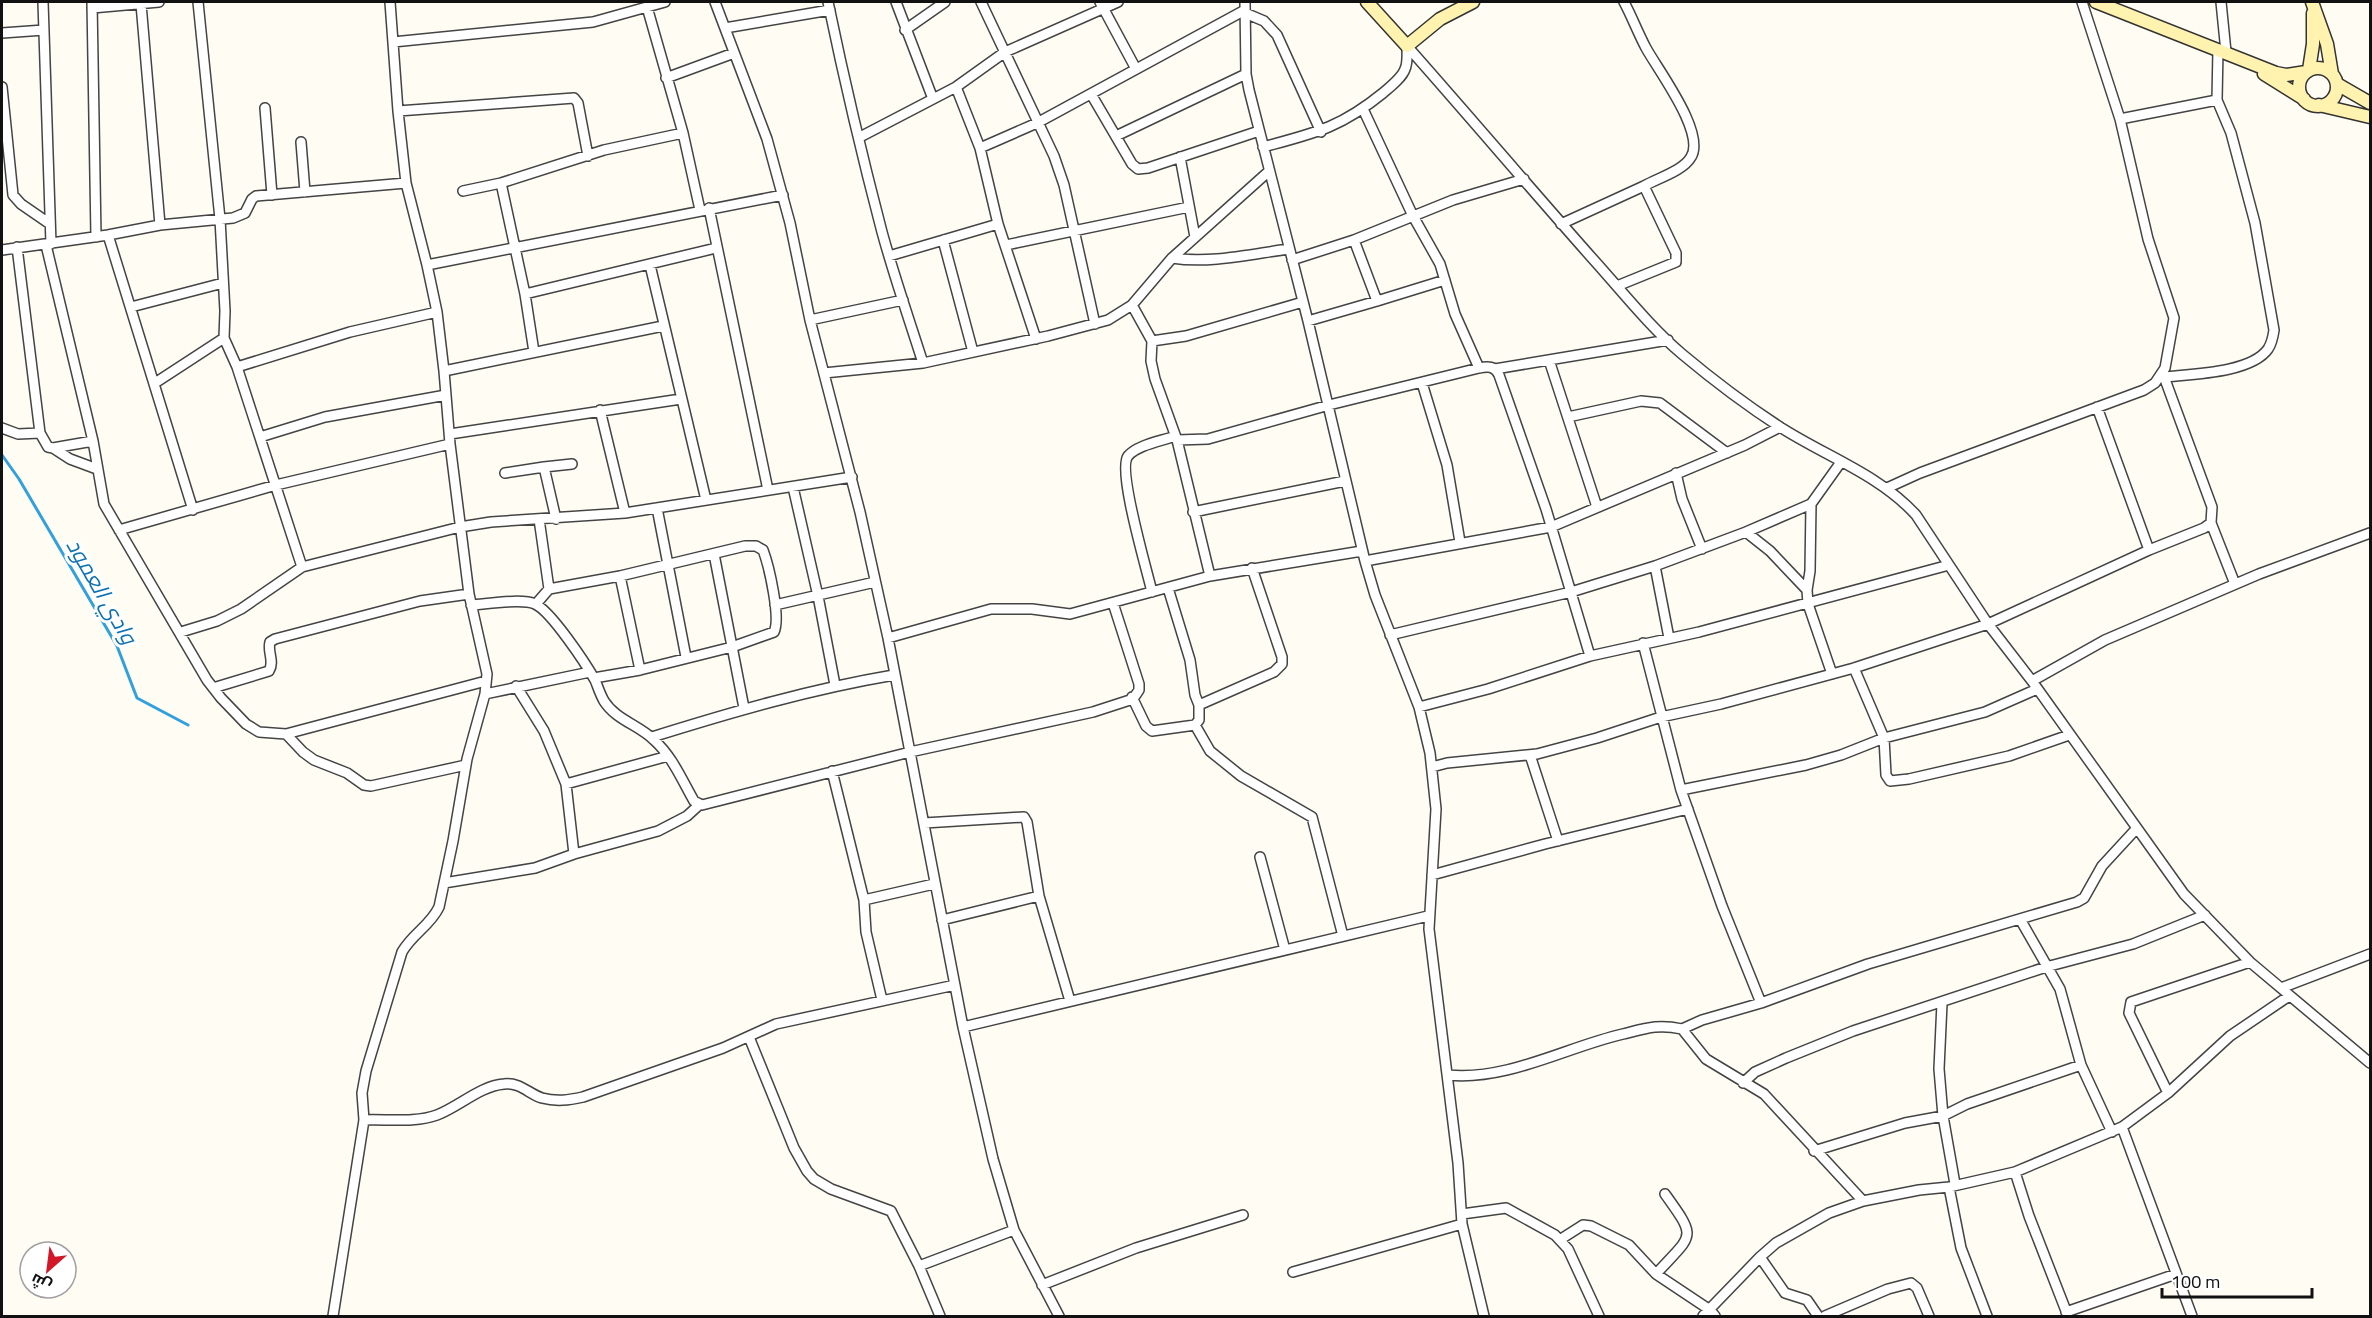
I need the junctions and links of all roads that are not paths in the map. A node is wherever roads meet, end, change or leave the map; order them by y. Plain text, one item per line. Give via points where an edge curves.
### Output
1 (43, 2) edge
2 (159, 2) edge
3 (198, 2) edge
4 (390, 2) edge
5 (666, 2) edge
6 (715, 2) edge
7 (896, 2) edge
8 (945, 2) edge
9 (981, 2) edge
10 (1118, 2) edge
11 (1367, 2) edge
12 (1473, 2) edge
13 (1624, 2) edge
14 (2082, 2) edge
15 (2096, 2) edge
16 (2221, 2) edge
17 (141, 4) junction
18 (2312, 4) edge
19 (92, 5) edge
20 (1102, 5) edge
21 (829, 6) edge
22 (647, 7) junction
23 (1245, 8) edge
24 (725, 28) junction
25 (44, 30) junction
26 (905, 30) junction
27 (2, 33) edge
28 (393, 42) junction
29 (1407, 46) junction
30 (1005, 52) junction
31 (2226, 52) junction
32 (734, 53) junction
33 (1136, 69) junction
34 (2307, 71) junction
35 (1246, 74) junction
36 (666, 78) junction
37 (2335, 79) junction
38 (2, 87) edge
39 (956, 87) junction
40 (1091, 94) junction
41 (933, 99) junction
42 (2304, 99) junction
43 (2217, 100) junction
44 (2370, 103) edge
45 (2319, 105) junction
46 (265, 108) dead end
47 (1363, 110) junction
48 (398, 111) junction
49 (2370, 117) edge
50 (2120, 119) junction
51 (1037, 123) junction
52 (1259, 130) junction
53 (1321, 132) junction
54 (683, 133) junction
55 (1116, 136) junction
56 (860, 137) junction
57 (301, 142) dead end
58 (1263, 147) junction
59 (980, 148) junction
60 (588, 156) junction
61 (1180, 157) junction
62 (1268, 172) junction
63 (1524, 179) junction
64 (406, 183) junction
65 (501, 183) junction
66 (1644, 186) junction
67 (463, 191) dead end
68 (305, 192) junction
69 (272, 195) junction
70 (783, 195) junction
71 (1189, 207) junction
72 (705, 209) junction
73 (1413, 216) junction
74 (220, 219) junction
75 (50, 224) junction
76 (998, 224) junction
77 (1561, 224) junction
78 (160, 225) junction
79 (1074, 231) junction
80 (108, 235) junction
81 (96, 237) junction
82 (1195, 237) junction
83 (943, 240) junction
84 (1354, 240) junction
85 (48, 244) junction
86 (1006, 245) junction
87 (16, 247) junction
88 (716, 248) junction
89 (516, 249) junction
90 (1289, 249) junction
91 (2, 250) edge
92 (890, 255) junction
93 (1172, 258) junction
94 (1292, 260) junction
95 (428, 265) junction
96 (650, 265) junction
97 (1445, 280) junction
98 (223, 283) junction
99 (1617, 286) junction
100 (525, 294) junction
101 (903, 300) junction
102 (1377, 301) junction
103 (1303, 302) junction
104 (1132, 305) junction
105 (131, 307) junction
106 (437, 312) junction
107 (810, 320) junction
108 (1308, 321) junction
109 (1095, 324) junction
110 (663, 326) junction
111 (224, 338) junction
112 (1036, 339) junction
113 (1668, 340) junction
114 (1152, 341) junction
115 (534, 352) junction
116 (973, 352) junction
117 (1549, 360) junction
118 (922, 363) junction
119 (237, 367) junction
120 (1479, 368) junction
121 (1494, 369) junction
122 (444, 371) junction
123 (824, 373) junction
124 (2164, 376) junction
125 (155, 383) junction
126 (1422, 383) junction
127 (446, 395) junction
128 (681, 399) junction
129 (1329, 405) junction
130 (2097, 407) junction
131 (600, 410) junction
132 (1568, 417) junction
133 (1780, 427) junction
134 (2, 428) edge
135 (40, 433) junction
136 (260, 437) junction
137 (1176, 438) junction
138 (450, 439) junction
139 (93, 441) junction
140 (53, 448) junction
141 (1727, 453) junction
142 (1841, 462) junction
143 (572, 464) dead end
144 (544, 467) junction
145 (97, 469) junction
146 (505, 473) dead end
147 (1676, 473) junction
148 (852, 477) junction
149 (1345, 480) junction
150 (276, 485) junction
151 (793, 487) junction
152 (1887, 488) junction
153 (768, 490) junction
154 (706, 500) junction
155 (1812, 504) junction
156 (1597, 507) junction
157 (657, 508) junction
158 (193, 510) junction
159 (1193, 512) junction
160 (625, 513) junction
161 (539, 519) junction
162 (556, 519) junction
163 (2211, 523) junction
164 (460, 527) junction
165 (1551, 527) junction
166 (119, 530) junction
167 (1746, 532) junction
168 (2370, 534) edge
169 (1460, 542) junction
170 (1702, 549) junction
171 (2149, 549) junction
172 (1362, 551) junction
173 (714, 554) junction
174 (1365, 561) junction
175 (1949, 565) junction
176 (667, 566) junction
177 (1655, 566) junction
178 (302, 567) junction
179 (1252, 568) junction
180 (621, 576) junction
181 (1210, 576) junction
182 (875, 582) junction
183 (2235, 584) junction
184 (1168, 588) junction
185 (549, 589) junction
186 (1807, 590) junction
187 (1152, 592) junction
188 (1571, 592) junction
189 (469, 594) junction
190 (818, 596) junction
191 (1113, 603) junction
192 (536, 604) junction
193 (1808, 604) junction
194 (471, 605) junction
195 (775, 605) junction
196 (1988, 624) junction
197 (181, 632) junction
198 (1390, 635) junction
199 (888, 638) junction
200 (1669, 638) junction
201 (1643, 643) junction
202 (732, 647) junction
203 (1590, 656) junction
204 (686, 657) junction
205 (1854, 668) junction
206 (640, 670) junction
207 (1832, 674) junction
208 (592, 675) junction
209 (894, 675) junction
210 (486, 681) junction
211 (835, 685) junction
212 (2034, 685) junction
213 (516, 686) junction
214 (213, 688) junction
215 (485, 694) junction
216 (1132, 697) junction
217 (1199, 705) junction
218 (1419, 707) junction
219 (744, 708) junction
220 (1661, 717) junction
221 (1195, 725) junction
222 (285, 734) junction
223 (2069, 735) junction
224 (652, 737) junction
225 (1884, 738) junction
226 (910, 752) junction
227 (1530, 755) junction
228 (668, 756) junction
229 (466, 765) junction
230 (1432, 767) junction
231 (832, 771) junction
232 (566, 784) junction
233 (1681, 790) junction
234 (699, 805) junction
235 (1688, 809) junction
236 (924, 823) junction
237 (2137, 828) junction
238 (1558, 841) junction
239 (574, 854) junction
240 (1260, 856) dead end
241 (1432, 874) junction
242 (444, 883) junction
243 (934, 884) junction
244 (1039, 896) junction
245 (864, 900) junction
246 (2205, 915) junction
247 (1428, 916) junction
248 (2020, 919) junction
249 (942, 921) junction
250 (1342, 936) junction
251 (1285, 950) junction
252 (2370, 954) edge
253 (2250, 962) junction
254 (2046, 967) junction
255 (955, 985) junction
256 (2280, 988) junction
257 (2289, 996) junction
258 (882, 1000) junction
259 (1070, 1001) junction
260 (1761, 1003) junction
261 (1942, 1003) junction
262 (963, 1027) junction
263 (1682, 1029) junction
264 (749, 1037) junction
265 (2370, 1063) edge
266 (2081, 1065) junction
267 (1448, 1075) junction
268 (1743, 1083) junction
269 (2168, 1093) junction
270 (1943, 1116) junction
271 (364, 1120) junction
272 (2122, 1127) junction
273 (2112, 1132) junction
274 (1814, 1151) junction
275 (2015, 1172) junction
276 (1952, 1185) junction
277 (1665, 1194) dead end
278 (1863, 1201) junction
279 (1243, 1215) dead end
280 (1462, 1219) junction
281 (1014, 1230) junction
282 (1561, 1239) junction
283 (1760, 1257) junction
284 (919, 1266) junction
285 (1293, 1272) dead end
286 (1656, 1274) junction
287 (2176, 1274) junction
288 (1042, 1285) junction
289 (1709, 1314) edge
290 (2067, 1314) edge
291 (333, 1317) edge
292 (940, 1317) edge
293 (1059, 1317) edge
294 (1484, 1317) edge
295 (1599, 1317) edge
296 (1818, 1317) edge
297 (1825, 1317) edge
298 (1929, 1317) edge
299 (1987, 1317) edge
300 (2192, 1317) edge

1 - 25 street
2 - 17 street
3 - 74 street
4 - 28 street
5 - 22 street
6 - 24 street
7 - 26 street
8 - 26 street
9 - 30 street
10 - 20 street
11 - 29 main road
12 - 29 main road via 1440,19
13 - 66 street via 1685,114 1695,141 1691,157 1684,164
14 - 50 street
15 - 31 main road
16 - 31 street
17 - 19 street
17 - 78 street
18 - 34 main road via 2313,44
18 - 37 main road
19 - 81 street
20 - 30 street
20 - 33 street
21 - 24 street
21 - 56 street
22 - 28 street via 593,22
22 - 36 street
23 - 33 street
23 - 35 street
23 - 53 street via 1277,35
24 - 32 street
25 - 27 street
25 - 75 street
26 - 41 street
28 - 48 street
29 - 47 street via 1405,70
29 - 63 street
30 - 39 street
30 - 51 street
31 - 34 main road via 2276,74
31 - 42 main road
31 - 43 street
32 - 36 street
32 - 70 street via 767,139
33 - 40 street
34 - 37 main road via 2321,68
34 - 42 main road via 2300,88
35 - 52 street
35 - 55 street
36 - 54 street
37 - 44 main road
37 - 45 main road via 2335,96
38 - 75 street via 12,195
39 - 41 street
39 - 59 street
40 - 51 street
40 - 55 street
41 - 56 street
42 - 45 main road
43 - 50 street
43 - 124 street via 2231,133 2255,223 2274,330 2272,341 2257,359 2231,369
45 - 49 main road
46 - 69 street
47 - 53 street
47 - 73 street
48 - 60 street via 574,98
48 - 64 street
50 - 124 street via 2148,239 2174,318
51 - 59 street
51 - 79 street via 1064,185
52 - 58 street
52 - 61 street
53 - 58 street
54 - 60 street
54 - 72 street
55 - 61 street via 1138,169
56 - 92 street
57 - 68 street
58 - 62 street
59 - 76 street
60 - 65 street
61 - 71 street
62 - 82 street
62 - 90 street
63 - 73 street
63 - 77 street
64 - 68 street
64 - 95 street
65 - 67 street
65 - 89 street
66 - 77 street
66 - 99 street via 1678,258 1672,265
68 - 69 street
69 - 74 street via 254,197 240,217
70 - 72 street
70 - 107 street
71 - 79 street
71 - 82 street
72 - 88 street
72 - 89 street
73 - 84 street
73 - 97 street
74 - 78 street
74 - 98 street
75 - 85 street
76 - 83 street
76 - 86 street
77 - 99 street
78 - 80 street
79 - 86 street
79 - 109 street
80 - 81 street
80 - 105 street
81 - 85 street
82 - 93 street
83 - 92 street
83 - 116 street
84 - 94 street
84 - 102 street
85 - 87 street
85 - 139 street
86 - 112 street
87 - 91 street
87 - 135 street
88 - 96 street
88 - 153 street
89 - 95 street
89 - 100 street
90 - 93 street via 1210,259
90 - 94 street
92 - 101 street
93 - 104 street
94 - 103 street
95 - 106 street
96 - 100 street
96 - 110 street
97 - 102 street
97 - 120 street
98 - 105 street
98 - 111 street
99 - 113 street
100 - 115 street
101 - 107 street
101 - 118 street
102 - 108 street
103 - 108 street
103 - 114 street via 1186,336
104 - 109 street
104 - 114 street
105 - 125 street
106 - 119 street via 350,332
106 - 122 street
107 - 123 street
108 - 129 street
109 - 112 street
110 - 115 street
110 - 128 street
111 - 119 street
111 - 125 street
112 - 116 street
113 - 117 street
113 - 133 street
114 - 137 street via 1155,379
115 - 122 street
116 - 118 street
117 - 121 street
117 - 132 street
118 - 123 street
119 - 136 street
120 - 121 street
120 - 126 street
121 - 165 street
122 - 127 street
123 - 148 street
124 - 130 street via 2144,390
124 - 163 street via 2212,507
125 - 158 street
126 - 129 street
126 - 169 street via 1447,465
127 - 136 street via 326,417
127 - 138 street
128 - 131 street
128 - 154 street
129 - 137 street via 1208,439
129 - 149 street
130 - 152 street
130 - 171 street
131 - 138 street
131 - 160 street
132 - 141 street via 1641,401 1660,403
132 - 156 street
133 - 141 street
133 - 142 street
134 - 135 street via 18,434
135 - 140 street via 45,445
136 - 150 street
137 - 159 street
137 - 187 street via 1137,450 1126,461 1126,483
138 - 150 street
138 - 164 street
139 - 140 street
139 - 145 street
140 - 145 street
141 - 147 street
142 - 152 street
142 - 155 street
143 - 144 street
144 - 146 street
144 - 162 street
145 - 166 street via 105,504
147 - 156 street
147 - 170 street
148 - 151 street
148 - 182 street
149 - 159 street
149 - 172 street
150 - 158 street
150 - 178 street
151 - 153 street
151 - 190 street
152 - 175 street via 1916,515
153 - 154 street
154 - 157 street
155 - 167 street
155 - 186 street
156 - 165 street
157 - 160 street
157 - 176 street
158 - 166 street
159 - 181 street
160 - 162 street
161 - 162 street
161 - 164 street
161 - 185 street
163 - 171 street
163 - 183 street
164 - 178 street
164 - 189 street
165 - 169 street
165 - 188 street
166 - 197 street
167 - 170 street
167 - 186 street via 1770,550
168 - 183 street
169 - 174 street
170 - 177 street
171 - 196 street
172 - 174 street
172 - 179 street
173 - 176 street
173 - 195 street via 745,546 763,550
173 - 202 street
174 - 198 street
175 - 193 street
175 - 196 street
176 - 180 street
176 - 204 street
177 - 188 street
177 - 200 street
178 - 197 street via 241,609
179 - 181 street
179 - 217 street via 1282,664 1274,672
180 - 185 street
180 - 206 street
181 - 184 street
182 - 190 street
182 - 199 street
183 - 212 street via 2105,640
184 - 187 street
184 - 217 street
185 - 192 street
186 - 193 street
187 - 191 street
188 - 198 street
188 - 203 street
189 - 194 street
189 - 214 street via 420,602 274,639 267,649 272,663 269,671
190 - 195 street
190 - 211 street
191 - 199 street via 1070,614 990,609
191 - 216 street via 1139,684
192 - 194 street
192 - 208 street via 555,622
193 - 200 street
193 - 207 street
194 - 210 street via 483,648
195 - 202 street via 774,632
196 - 205 street
196 - 212 street
197 - 214 street
198 - 218 street
199 - 209 street
200 - 201 street
201 - 203 street
201 - 220 street
202 - 204 street
202 - 219 street
203 - 218 street
204 - 206 street
205 - 207 street
205 - 225 street
206 - 208 street
207 - 220 street
208 - 213 street
208 - 224 street via 613,712
209 - 211 street
209 - 226 street
210 - 215 street
210 - 222 street
211 - 219 street
212 - 223 street
212 - 225 street via 1985,712
213 - 215 street
213 - 232 street via 544,731
214 - 222 street via 246,724 259,732
215 - 229 street
216 - 221 street via 1152,731
216 - 226 street via 1093,712
217 - 221 street via 1200,718
218 - 230 street
219 - 224 street
220 - 227 street
220 - 233 street
221 - 250 street via 1210,751 1241,776 1312,817
222 - 229 street via 314,760 347,772 364,785
223 - 225 street via 2009,756 1893,781 1886,775
223 - 237 street
224 - 228 street
225 - 233 street via 1786,770
226 - 231 street
226 - 236 street
227 - 230 street
227 - 238 street
228 - 232 street
228 - 234 street
229 - 242 street
230 - 241 street via 1436,809
231 - 234 street
231 - 245 street
232 - 239 street
233 - 235 street
234 - 239 street via 658,831
235 - 238 street
235 - 260 street
236 - 243 street
236 - 244 street via 1024,818
237 - 246 street via 2184,894
237 - 248 street via 2102,866 2084,898
238 - 241 street
239 - 242 street via 535,868
240 - 251 street
241 - 247 street
242 - 271 street via 434,917 410,939 397,967 366,1071 362,1093
243 - 245 street
243 - 249 street
244 - 249 street
244 - 259 street
245 - 258 street via 866,932
246 - 253 street
246 - 254 street via 2133,944
247 - 250 street
247 - 267 street
248 - 254 street
248 - 260 street via 1868,964
249 - 255 street
250 - 251 street
251 - 259 street
252 - 256 street
253 - 256 street
253 - 269 street via 2131,1002 2129,1013 2133,1023
254 - 261 street
254 - 266 street via 2060,989
255 - 258 street
255 - 262 street
256 - 257 street
257 - 265 street
257 - 269 street via 2230,1036
258 - 264 street via 776,1024
259 - 262 street
260 - 263 street
261 - 268 street via 1814,1046 1755,1072
261 - 270 street via 1939,1069
262 - 281 street via 993,1160
263 - 267 street via 1659,1025 1598,1039 1488,1074
263 - 268 street via 1706,1059
264 - 271 street via 615,1087 564,1101 542,1098 513,1084 503,1084 430,1117
264 - 284 street via 807,1172 849,1197 891,1211
266 - 270 street
266 - 273 street
267 - 280 street
268 - 274 street via 1764,1094
269 - 272 street
270 - 274 street via 1905,1123
270 - 276 street
271 - 291 street
272 - 273 street
272 - 287 street
273 - 275 street
274 - 278 street
275 - 276 street
275 - 290 street
276 - 278 street
276 - 299 street via 1961,1248
277 - 286 street via 1689,1233 1685,1243
278 - 283 street via 1829,1213 1776,1243
279 - 288 street via 1136,1248
280 - 282 street via 1506,1208
280 - 285 street
280 - 294 street
281 - 284 street
281 - 288 street
282 - 286 street via 1582,1225 1591,1226 1629,1245
282 - 295 street
283 - 289 street
283 - 296 street via 1785,1293 1807,1300
284 - 292 street
286 - 289 street
287 - 290 street
287 - 300 street
288 - 293 street
297 - 298 street via 1911,1283

